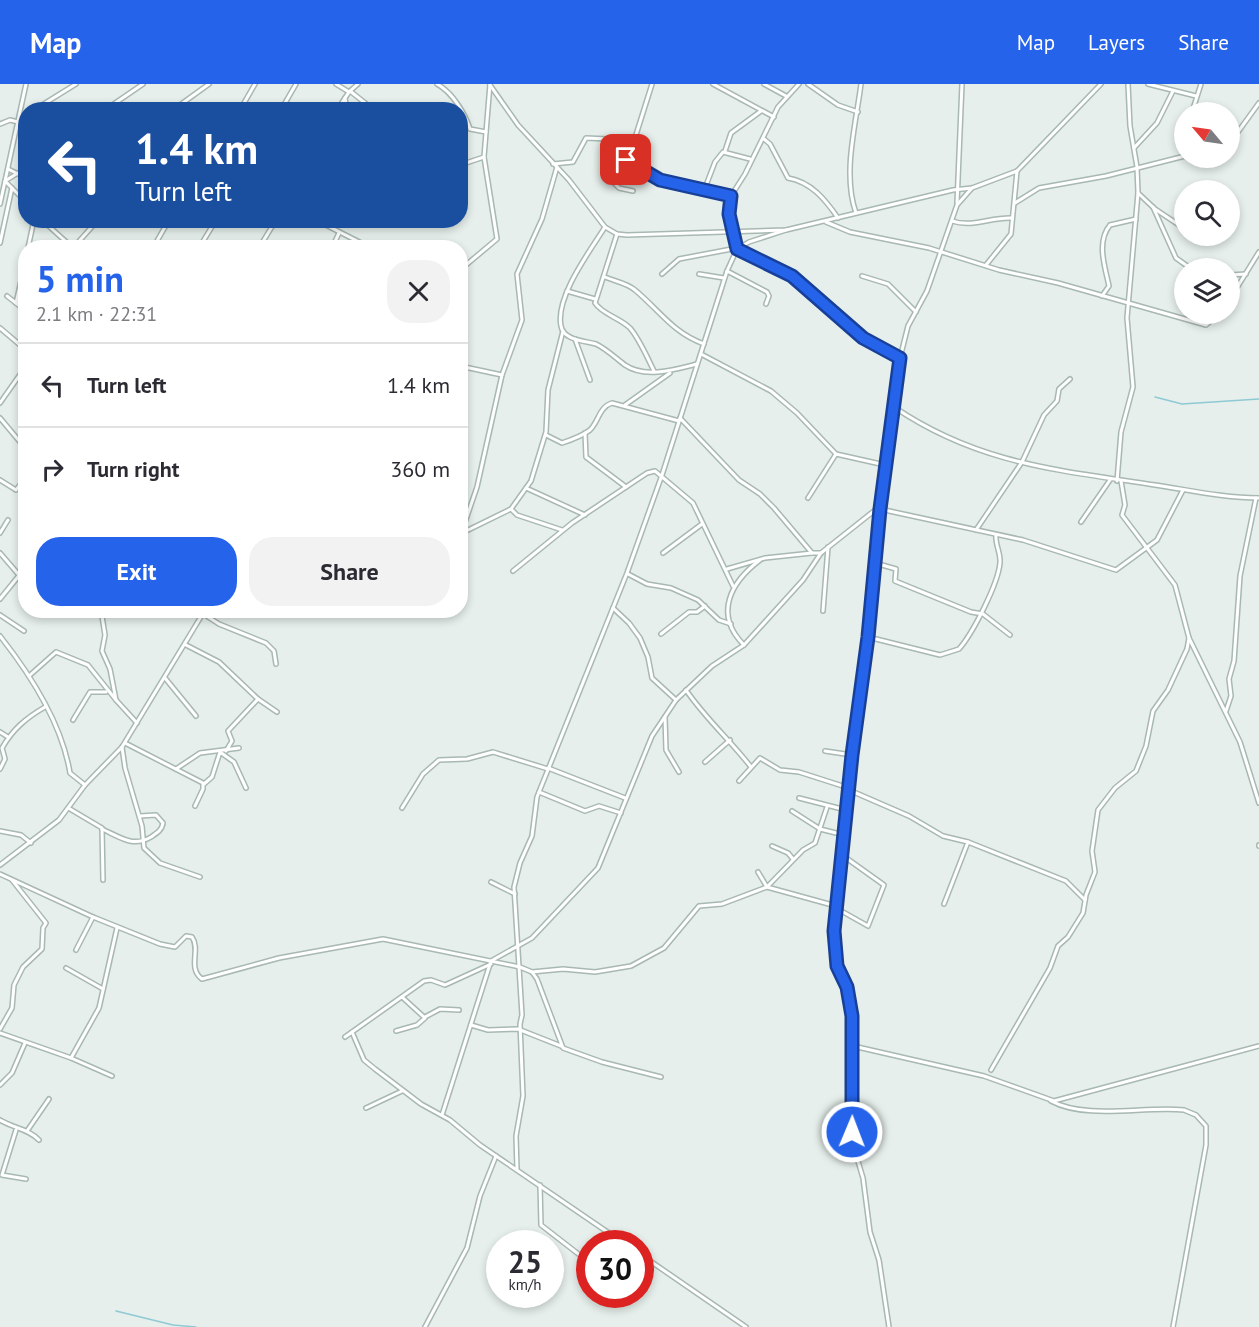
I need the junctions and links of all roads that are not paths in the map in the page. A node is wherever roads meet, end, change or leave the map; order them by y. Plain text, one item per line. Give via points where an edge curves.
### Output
1 (26, 84) edge
2 (76, 84) edge
3 (143, 84) edge
4 (209, 84) edge
5 (255, 84) edge
6 (296, 84) edge
7 (337, 84) edge
8 (358, 84) edge
9 (437, 84) edge
10 (490, 84) edge
11 (652, 84) edge
12 (713, 84) edge
13 (764, 84) edge
14 (799, 84) edge
15 (808, 84) edge
16 (861, 84) edge
17 (962, 84) edge
18 (1092, 84) edge
19 (1128, 84) edge
20 (1148, 84) edge
21 (1201, 84) edge
22 (1099, 86) edge
23 (350, 91) junction
24 (1173, 91) junction
25 (786, 96) junction
26 (1196, 96) junction
27 (345, 98) junction
28 (22, 102) edge
29 (47, 102) edge
30 (117, 102) edge
31 (184, 102) edge
32 (245, 102) edge
33 (286, 102) edge
34 (342, 102) edge
35 (346, 102) edge
36 (364, 102) edge
37 (456, 102) edge
38 (1196, 102) edge
39 (1259, 103) edge
40 (761, 111) junction
41 (858, 112) junction
42 (774, 117) junction
43 (18, 120) joint
44 (468, 122) edge
45 (0, 124) edge
46 (1240, 129) edge
47 (486, 132) junction
48 (764, 139) junction
49 (1134, 148) junction
50 (725, 151) junction
51 (484, 158) junction
52 (750, 159) junction
53 (1174, 159) edge
54 (468, 163) edge
55 (553, 164) junction
56 (557, 167) junction
57 (1137, 167) junction
58 (8, 168) junction
59 (1017, 171) junction
60 (18, 174) joint
61 (5, 181) junction
62 (12, 188) junction
63 (705, 188) junction
64 (972, 188) junction
65 (957, 190) junction
66 (633, 191) dead end
67 (18, 194) edge
68 (1138, 194) junction
69 (731, 196) junction
70 (1015, 203) junction
71 (0, 204) edge
72 (957, 205) junction
73 (1153, 207) junction
74 (856, 213) junction
75 (838, 218) junction
76 (1012, 218) junction
77 (1136, 219) junction
78 (951, 221) junction
79 (1174, 221) edge
80 (826, 222) junction
81 (605, 227) junction
82 (51, 228) edge
83 (91, 228) edge
84 (331, 228) edge
85 (786, 230) junction
86 (733, 231) junction
87 (339, 232) junction
88 (617, 234) junction
89 (64, 240) edge
90 (80, 240) edge
91 (336, 240) edge
92 (354, 240) edge
93 (0, 243) edge
94 (737, 249) junction
95 (940, 251) junction
96 (1259, 252) edge
97 (1176, 258) edge
98 (468, 263) edge
99 (986, 265) junction
100 (727, 271) junction
101 (1240, 272) edge
102 (699, 273) dead end
103 (662, 274) dead end
104 (1246, 274) junction
105 (862, 276) dead end
106 (605, 277) junction
107 (724, 278) junction
108 (1240, 283) edge
109 (567, 291) junction
110 (18, 294) edge
111 (7, 296) dead end
112 (1102, 296) junction
113 (595, 300) junction
114 (16, 303) joint
115 (766, 304) dead end
116 (1128, 304) junction
117 (916, 312) junction
118 (1174, 316) edge
119 (0, 328) edge
120 (563, 331) junction
121 (575, 339) junction
122 (18, 343) edge
123 (704, 344) junction
124 (701, 354) junction
125 (900, 358) junction
126 (697, 364) junction
127 (468, 368) edge
128 (654, 371) junction
129 (671, 372) junction
130 (502, 375) junction
131 (18, 377) edge
132 (1070, 379) dead end
133 (590, 380) dead end
134 (0, 403) edge
135 (626, 405) junction
136 (894, 407) junction
137 (0, 418) edge
138 (679, 419) junction
139 (585, 433) junction
140 (545, 435) junction
141 (18, 439) edge
142 (836, 454) junction
143 (1022, 462) junction
144 (885, 465) junction
145 (662, 475) junction
146 (0, 480) edge
147 (1110, 480) junction
148 (1119, 481) junction
149 (18, 487) edge
150 (626, 487) junction
151 (526, 488) junction
152 (1183, 490) junction
153 (808, 498) dead end
154 (1257, 498) edge
155 (880, 508) junction
156 (511, 509) junction
157 (468, 514) edge
158 (585, 515) junction
159 (8, 520) dead end
160 (1081, 522) dead end
161 (702, 524) junction
162 (562, 530) junction
163 (468, 531) edge
164 (975, 531) junction
165 (0, 533) edge
166 (996, 535) junction
167 (828, 547) junction
168 (1148, 547) junction
169 (0, 553) edge
170 (663, 553) dead end
171 (812, 553) junction
172 (821, 553) junction
173 (760, 560) junction
174 (875, 563) junction
175 (727, 569) junction
176 (513, 572) dead end
177 (627, 573) junction
178 (18, 574) edge
179 (18, 576) edge
180 (734, 586) junction
181 (0, 599) edge
182 (705, 606) junction
183 (613, 608) junction
184 (823, 611) dead end
185 (980, 614) junction
186 (0, 615) edge
187 (102, 618) edge
188 (200, 618) edge
189 (211, 618) edge
190 (730, 624) junction
191 (24, 631) dead end
192 (662, 634) dead end
193 (1010, 635) dead end
194 (0, 636) edge
195 (868, 637) junction
196 (1189, 638) junction
197 (186, 645) junction
198 (744, 645) junction
199 (276, 664) dead end
200 (29, 676) junction
201 (165, 678) junction
202 (686, 690) junction
203 (107, 692) junction
204 (258, 699) junction
205 (116, 700) junction
206 (676, 700) junction
207 (45, 707) junction
208 (277, 712) dead end
209 (1226, 712) junction
210 (196, 716) dead end
211 (665, 716) junction
212 (73, 720) dead end
213 (137, 723) junction
214 (0, 732) edge
215 (8, 737) junction
216 (730, 740) junction
217 (124, 745) junction
218 (239, 748) dead end
219 (226, 751) junction
220 (825, 752) dead end
221 (220, 753) junction
222 (852, 755) junction
223 (705, 762) dead end
224 (752, 767) junction
225 (548, 768) junction
226 (0, 769) edge
227 (176, 770) junction
228 (679, 772) dead end
229 (739, 781) dead end
230 (204, 784) junction
231 (85, 785) junction
232 (246, 788) dead end
233 (849, 789) junction
234 (539, 792) junction
235 (625, 798) junction
236 (799, 798) dead end
237 (1259, 802) edge
238 (195, 806) dead end
239 (827, 807) junction
240 (402, 808) dead end
241 (70, 809) junction
242 (846, 810) junction
243 (792, 811) dead end
244 (621, 813) junction
245 (140, 816) junction
246 (102, 829) junction
247 (820, 830) junction
248 (0, 831) edge
249 (844, 835) junction
250 (142, 842) junction
251 (968, 842) junction
252 (31, 843) junction
253 (772, 846) dead end
254 (842, 855) junction
255 (793, 859) junction
256 (0, 865) edge
257 (758, 872) dead end
258 (0, 874) edge
259 (200, 877) dead end
260 (11, 879) junction
261 (103, 879) dead end
262 (491, 882) dead end
263 (767, 887) junction
264 (515, 894) junction
265 (1085, 900) junction
266 (944, 904) dead end
267 (836, 907) junction
268 (93, 917) junction
269 (117, 927) junction
270 (517, 945) junction
271 (76, 950) dead end
272 (491, 963) junction
273 (520, 967) junction
274 (66, 968) dead end
275 (532, 972) junction
276 (102, 989) junction
277 (402, 997) junction
278 (459, 1010) dead end
279 (425, 1017) junction
280 (471, 1025) junction
281 (0, 1031) edge
282 (396, 1031) dead end
283 (520, 1031) junction
284 (352, 1032) junction
285 (345, 1037) dead end
286 (25, 1043) junction
287 (853, 1046) junction
288 (1259, 1046) edge
289 (561, 1047) junction
290 (71, 1058) junction
291 (992, 1070) dead end
292 (112, 1076) dead end
293 (661, 1077) dead end
294 (0, 1084) edge
295 (404, 1091) junction
296 (49, 1099) dead end
297 (1049, 1100) junction
298 (366, 1108) dead end
299 (442, 1115) junction
300 (0, 1120) edge
301 (16, 1130) junction
302 (27, 1131) junction
303 (39, 1140) dead end
304 (496, 1156) junction
305 (517, 1169) junction
306 (26, 1179) dead end
307 (540, 1185) junction
308 (605, 1230) edge
309 (576, 1252) edge
310 (654, 1264) edge
311 (425, 1327) edge
312 (746, 1327) edge
313 (889, 1327) edge
314 (1173, 1327) edge

1 - 28 street
2 - 29 street
3 - 30 street
4 - 31 street
5 - 32 street
6 - 33 street
7 - 23 street
8 - 23 street
9 - 37 street
10 - 47 street
10 - 55 street via 518,125
11 - 55 street via 635,138 585,138 573,162
12 - 40 street
13 - 25 street
14 - 25 street
15 - 41 street via 838,105
16 - 41 street
17 - 65 street
18 - 22 street
19 - 49 street
20 - 24 street
21 - 26 street
22 - 59 street
23 - 27 street
23 - 36 street
24 - 26 street
24 - 49 street via 1154,129
25 - 42 street
26 - 38 street
27 - 34 street
27 - 35 street
39 - 46 street
40 - 42 street
40 - 50 street via 731,133
41 - 74 street via 851,156
42 - 48 street
43 - 45 street
43 - 58 street
44 - 47 street via 470,129
47 - 51 street
48 - 52 street
48 - 75 street via 788,178 801,180 817,192
49 - 57 street
50 - 52 street
50 - 63 street via 715,162
51 - 54 street
51 - 98 street via 497,239
52 - 69 street
53 - 57 street
55 - 56 street
56 - 81 street
56 - 130 street via 542,219 517,274 522,320
57 - 68 street
57 - 70 street via 1106,177 1039,188
58 - 60 street
58 - 61 street
59 - 64 street
59 - 70 street
60 - 61 street
61 - 62 street
61 - 71 street
62 - 67 street
62 - 93 street
63 - 66 street via 660,180 626,160 614,183
63 - 69 street
64 - 65 street
64 - 72 street
65 - 72 street
65 - 74 street
68 - 73 street
68 - 77 street
69 - 86 street
70 - 76 street
72 - 78 street
73 - 79 street
73 - 97 street
74 - 75 street
75 - 80 street
76 - 78 street via 969,225
76 - 99 street via 1011,234
77 - 112 street via 1110,225 1105,232 1103,253 1109,286
77 - 116 street
78 - 95 street
80 - 85 street
80 - 95 street via 878,239
81 - 88 street
81 - 109 street
82 - 89 street
83 - 90 street
84 - 87 street
85 - 86 street
85 - 94 street
86 - 88 street
86 - 94 street
87 - 91 street
87 - 92 street
88 - 106 street
94 - 100 street
94 - 103 street via 679,259
94 - 125 street via 792,276 863,338
95 - 99 street
95 - 117 street
96 - 104 street
99 - 112 street
100 - 107 street
100 - 115 street via 767,292
101 - 104 street
102 - 107 street
104 - 108 street
105 - 117 street via 888,284
106 - 113 street
106 - 123 street via 634,289 678,332
107 - 123 street
109 - 113 street
109 - 120 street via 560,324
110 - 114 street
111 - 114 street
112 - 116 street
113 - 128 street via 599,308 618,317 632,330
116 - 118 street
116 - 148 street via 1133,387 1121,432
117 - 125 street
119 - 122 street
120 - 121 street
120 - 140 street via 548,390
121 - 128 street via 599,345 629,366
121 - 133 street
123 - 124 street
124 - 126 street
124 - 142 street via 771,391
125 - 136 street
126 - 129 street
126 - 138 street
127 - 130 street
128 - 129 street
129 - 135 street
130 - 157 street
131 - 134 street
132 - 143 street via 1059,389 1057,401 1044,416
135 - 138 street
135 - 139 street via 608,404
136 - 143 street via 946,438 983,453
136 - 144 street
137 - 141 street
138 - 145 street
138 - 171 street via 739,480 760,494
139 - 140 street via 562,443
139 - 150 street via 586,457
140 - 151 street
142 - 144 street
142 - 153 street
143 - 147 street
143 - 164 street
144 - 155 street
145 - 150 street via 651,471
145 - 161 street via 693,503
145 - 177 street
146 - 149 street via 16,490
147 - 148 street
147 - 160 street
148 - 152 street
148 - 168 street via 1125,503 1122,515
150 - 158 street
151 - 156 street
151 - 158 street
152 - 154 street
152 - 168 street via 1157,540
154 - 209 street via 1240,576 1234,661 1229,679 1231,696
155 - 164 street
155 - 167 street
155 - 174 street
156 - 162 street via 517,516
156 - 163 street
158 - 162 street
159 - 165 street
161 - 170 street
161 - 175 street
162 - 176 street
164 - 166 street
166 - 168 street via 1114,570
166 - 185 street via 1000,564
167 - 172 street
167 - 184 street
168 - 196 street via 1175,585
169 - 178 street
171 - 172 street
171 - 173 street
172 - 198 street via 803,580
173 - 175 street
173 - 180 street
174 - 185 street via 896,569 898,584
174 - 195 street
175 - 180 street
177 - 182 street via 650,585 674,589
177 - 183 street
179 - 181 street
180 - 190 street via 728,603
182 - 190 street via 722,622
182 - 192 street via 689,612
183 - 206 street via 640,638 652,678
183 - 225 street
185 - 193 street
185 - 195 street via 959,649 944,655
186 - 191 street
187 - 205 street via 102,651 111,669
188 - 197 street
189 - 199 street via 266,643 275,653
190 - 198 street
194 - 200 street
195 - 222 street
196 - 209 street
196 - 265 street via 1168,690 1153,711 1136,771 1115,788 1098,810 1092,851 1095,872
197 - 201 street
197 - 204 street via 219,662
198 - 202 street via 712,666
200 - 203 street via 56,652 88,665
200 - 207 street
201 - 210 street
201 - 213 street
202 - 206 street
202 - 216 street via 701,713
203 - 205 street
203 - 212 street via 90,692
204 - 208 street
204 - 219 street via 228,731 232,741
205 - 213 street
206 - 211 street
207 - 215 street
207 - 231 street via 67,752 70,773
209 - 237 street
211 - 228 street via 666,750
211 - 235 street
213 - 217 street
214 - 215 street
215 - 226 street via 2,748 4,759
216 - 223 street
216 - 224 street
217 - 227 street
217 - 231 street
217 - 245 street via 125,768
218 - 219 street
219 - 221 street
220 - 222 street
221 - 227 street via 200,753
221 - 230 street via 211,778
221 - 232 street via 234,762
222 - 233 street
224 - 229 street
224 - 233 street via 763,758 780,770 799,772
225 - 234 street
225 - 235 street
225 - 240 street via 493,752 467,759 439,760 423,774
227 - 230 street
230 - 238 street
231 - 241 street
233 - 242 street
233 - 251 street via 943,836
234 - 244 street via 585,811 599,806
234 - 264 street via 532,836 520,863
235 - 244 street
236 - 239 street
239 - 242 street
239 - 247 street
241 - 246 street
241 - 252 street
242 - 249 street
243 - 247 street
244 - 270 street via 593,875 532,938
245 - 250 street
245 - 250 street via 156,815 163,823 158,832
246 - 250 street via 133,843
246 - 261 street
247 - 249 street
247 - 255 street via 815,843
248 - 252 street via 21,835
249 - 254 street
250 - 259 street via 157,861
251 - 265 street via 1066,881
251 - 266 street
252 - 256 street
253 - 255 street
254 - 267 street
254 - 267 street via 884,885 868,926
255 - 263 street
257 - 263 street
258 - 260 street
260 - 268 street
260 - 281 street via 46,923 42,950 23,967 14,985 12,1008
262 - 264 street
263 - 267 street
263 - 275 street via 722,904 702,905 664,948 631,966 595,972
264 - 270 street
265 - 291 street via 1083,913 1058,946 1050,968
267 - 287 street via 834,945 837,966 847,987
268 - 269 street
268 - 271 street
269 - 272 street via 172,948 186,936 192,937 196,974 205,980 279,958 383,939
269 - 276 street
270 - 272 street
270 - 273 street
272 - 273 street
272 - 277 street via 445,985 427,980
272 - 280 street
273 - 275 street
273 - 283 street
274 - 276 street
275 - 289 street
276 - 290 street via 97,1012
277 - 279 street
277 - 284 street
278 - 279 street via 440,1009
279 - 282 street via 417,1025
280 - 283 street
280 - 299 street
281 - 286 street
283 - 289 street
283 - 305 street via 524,1096 516,1136
284 - 285 street
284 - 295 street via 366,1061
286 - 290 street
286 - 294 street via 12,1073
287 - 297 street via 984,1076
287 - 313 street via 852,1141 863,1178
288 - 297 street
289 - 293 street
290 - 292 street
295 - 298 street
295 - 299 street
296 - 302 street
297 - 314 street via 1084,1111 1184,1110 1196,1115 1206,1126 1206,1145
299 - 304 street
300 - 301 street
301 - 302 street
301 - 306 street via 2,1175
302 - 303 street
304 - 305 street
304 - 311 street via 480,1196 467,1248
305 - 307 street
307 - 308 street
307 - 309 street via 541,1225
310 - 312 street

